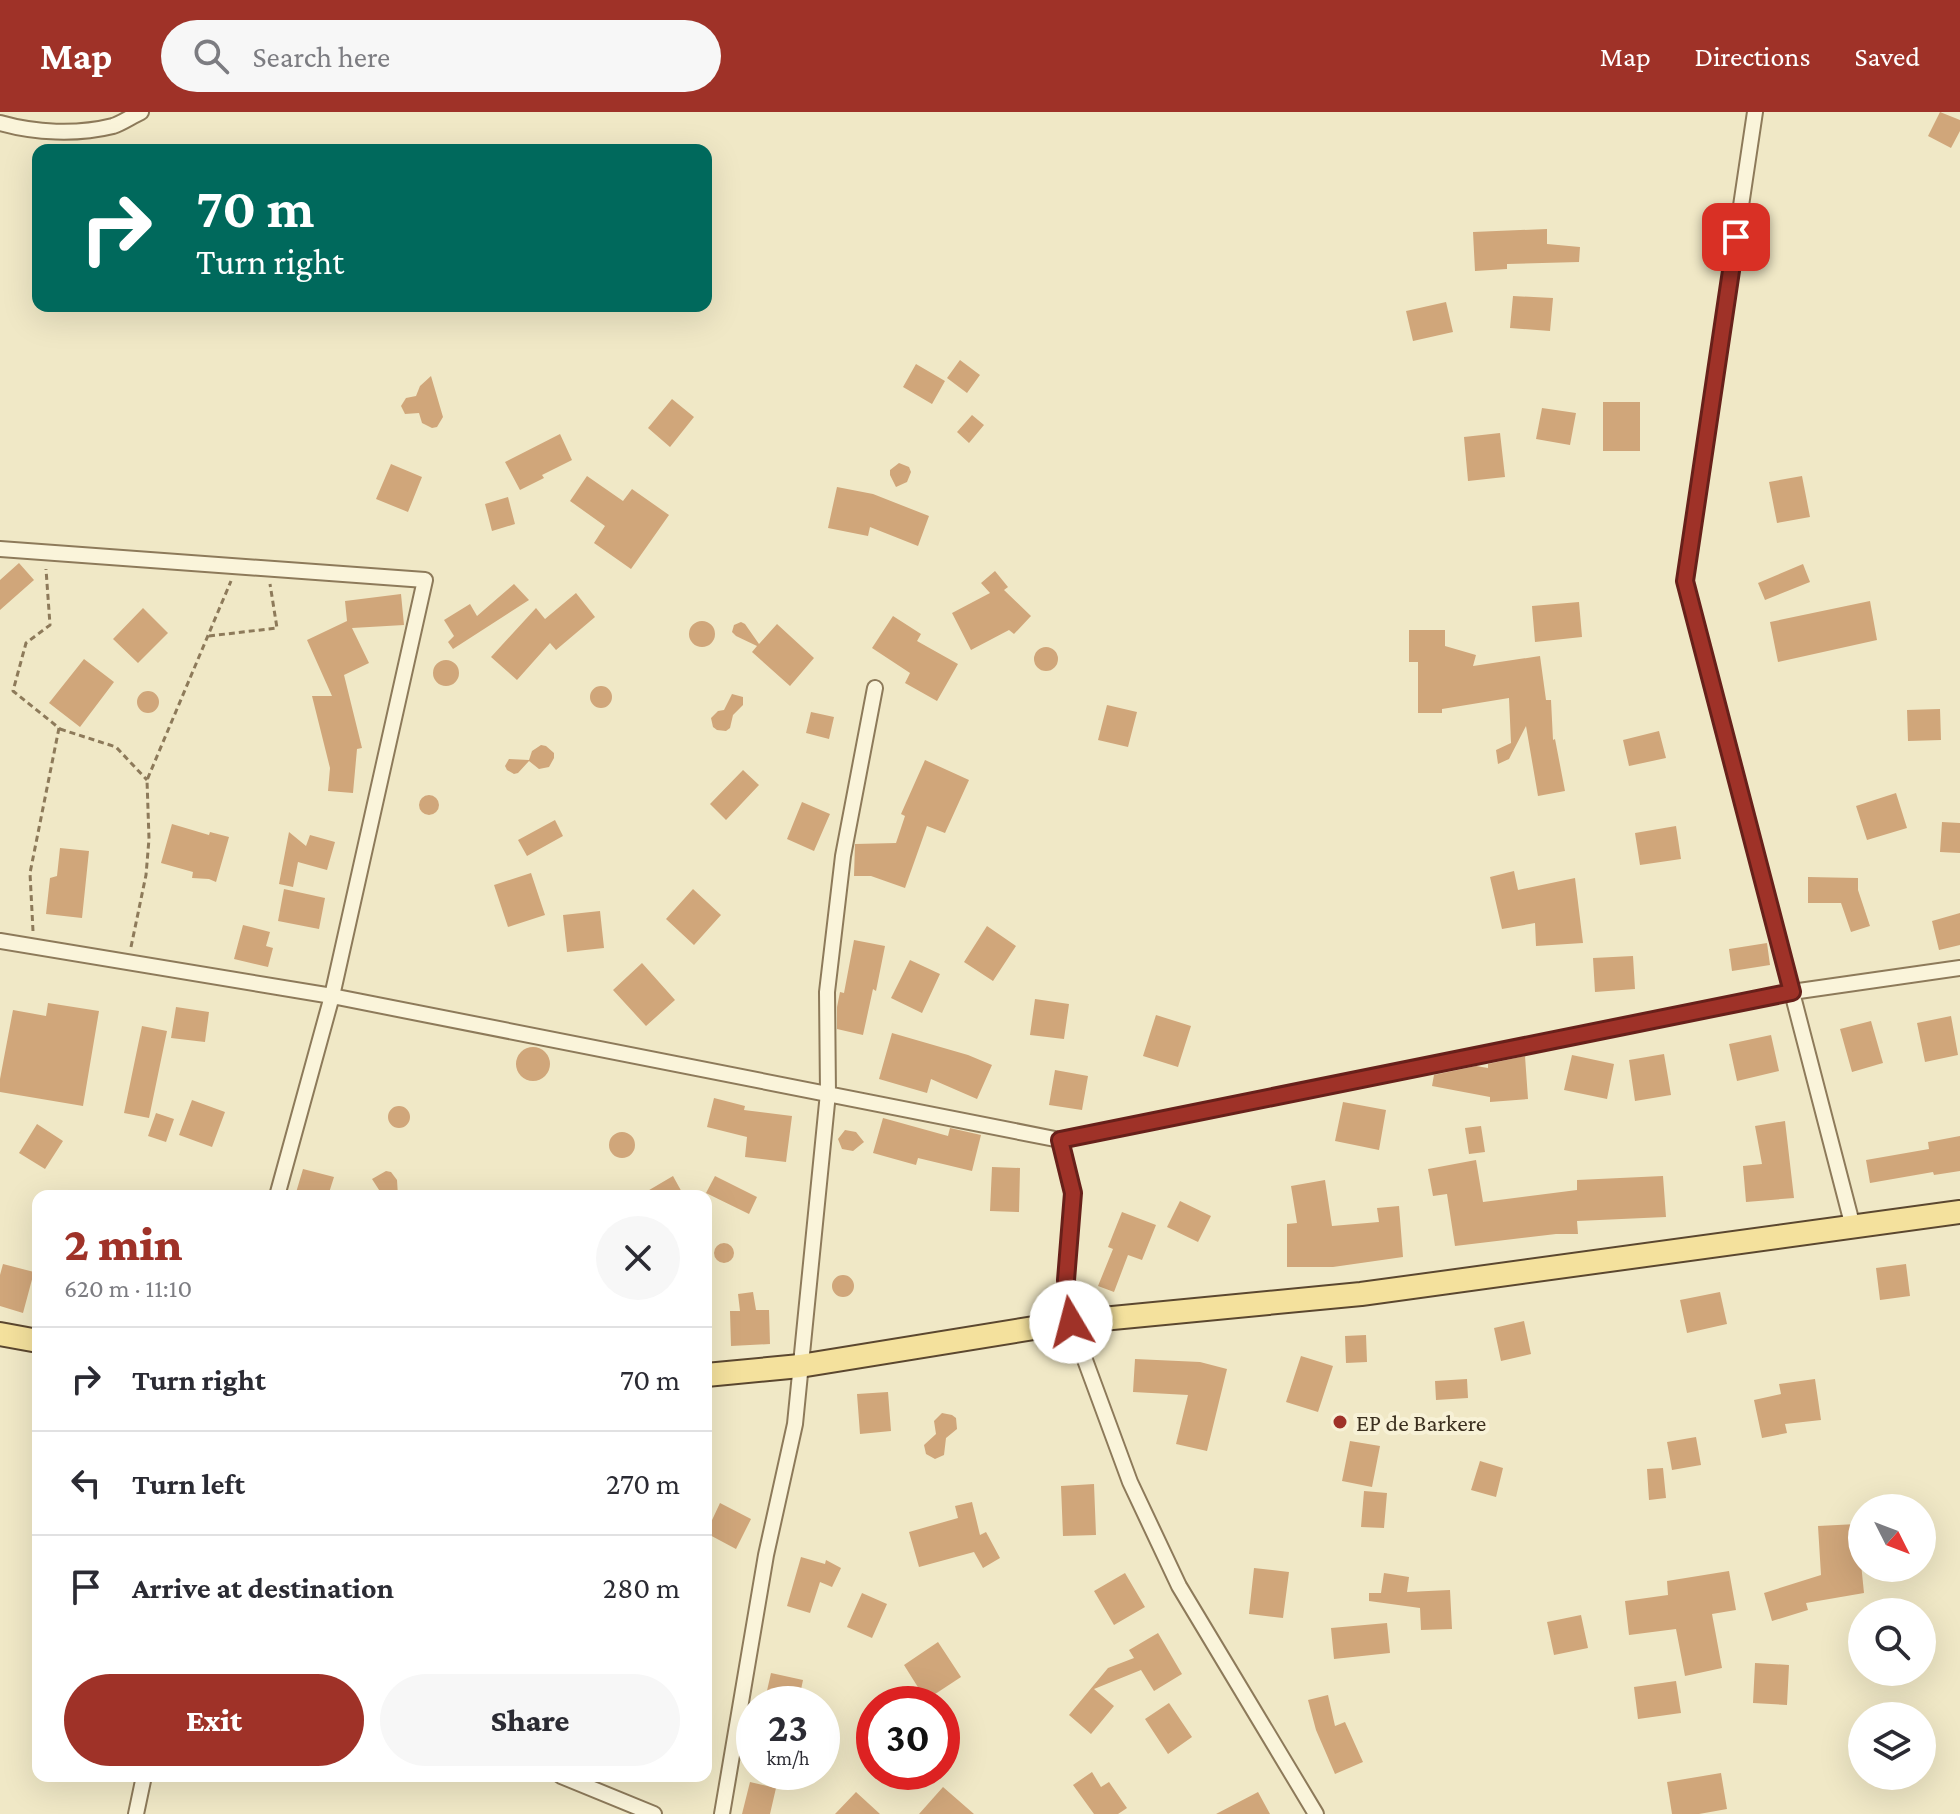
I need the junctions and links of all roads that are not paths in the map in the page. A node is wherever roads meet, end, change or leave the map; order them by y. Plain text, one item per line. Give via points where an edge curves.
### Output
1 (141, 112) edge
2 (1755, 112) edge
3 (0, 123) edge
4 (0, 549) edge
5 (875, 688) dead end
6 (0, 941) edge
7 (1960, 968) edge
8 (1792, 992) junction
9 (332, 996) junction
10 (828, 1093) junction
11 (1060, 1140) junction
12 (279, 1190) edge
13 (1960, 1212) edge
14 (1853, 1227) junction
15 (1071, 1322) junction
16 (0, 1334) edge
17 (32, 1340) edge
18 (800, 1366) junction
19 (712, 1374) edge
20 (143, 1782) edge
21 (576, 1782) edge
22 (136, 1814) edge
23 (654, 1814) edge
24 (722, 1814) edge
25 (1316, 1814) edge

1 - 3 street via 114,125 67,132
2 - 8 street via 1685,581
4 - 9 street via 425,580
5 - 10 street via 843,856 827,992
6 - 9 street
7 - 8 street
8 - 11 street
8 - 14 street
9 - 10 street
9 - 12 street
10 - 11 street
10 - 18 street
11 - 15 street via 1073,1193 1066,1280
13 - 14 main road
14 - 15 main road via 1361,1294
15 - 18 main road
15 - 25 street via 1130,1482 1179,1586
16 - 17 main road
18 - 19 main road
18 - 24 street via 795,1424 766,1555
20 - 22 street
21 - 23 street

